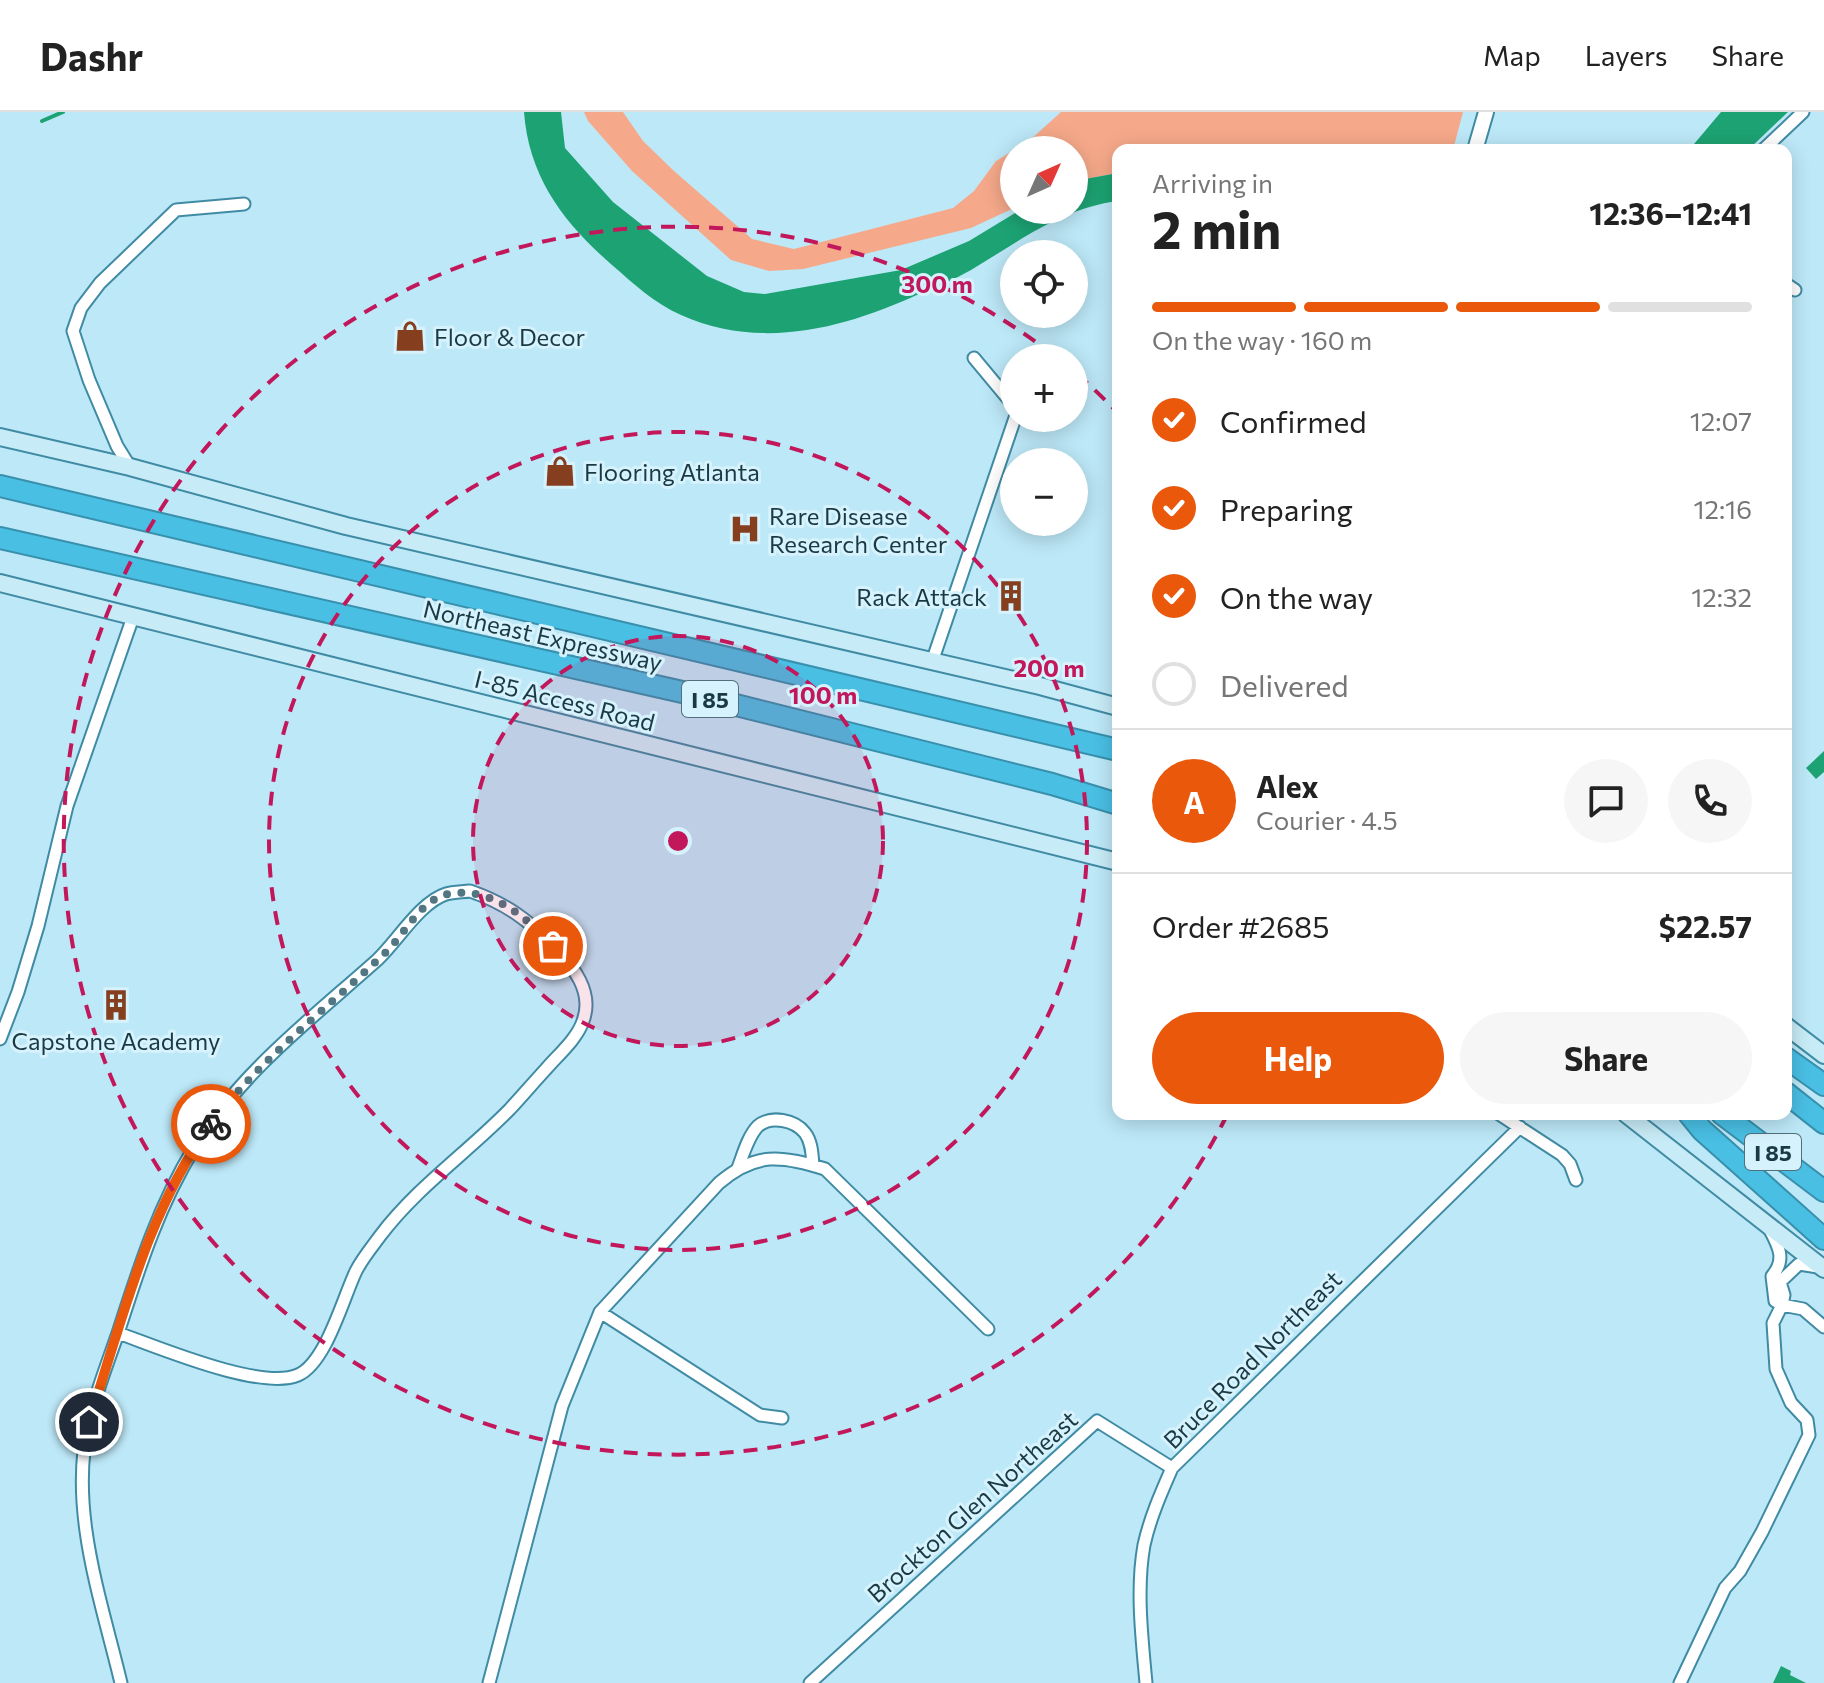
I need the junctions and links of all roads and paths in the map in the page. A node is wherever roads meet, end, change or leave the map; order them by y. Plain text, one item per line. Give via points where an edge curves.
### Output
1 (1486, 112) edge
2 (1803, 112) edge
3 (1477, 143) edge
4 (1769, 144) edge
5 (244, 204) dead end
6 (974, 358) dead end
7 (1000, 389) edge
8 (1010, 432) edge
9 (0, 437) edge
10 (130, 467) junction
11 (0, 486) edge
12 (0, 538) edge
13 (0, 583) edge
14 (133, 617) junction
15 (932, 662) junction
16 (1112, 706) edge
17 (1112, 749) edge
18 (1112, 802) edge
19 (1112, 861) edge
20 (1792, 1031) edge
21 (0, 1039) edge
22 (1824, 1055) edge
23 (1792, 1062) edge
24 (1824, 1085) edge
25 (1792, 1098) edge
26 (1509, 1120) edge
27 (1634, 1120) edge
28 (1694, 1120) edge
29 (1730, 1120) edge
30 (1824, 1123) edge
31 (1520, 1127) junction
32 (813, 1165) junction
33 (738, 1168) junction
34 (1576, 1180) dead end
35 (1824, 1191) edge
36 (1766, 1223) junction
37 (1824, 1239) edge
38 (1823, 1268) edge
39 (1783, 1271) junction
40 (1782, 1305) junction
41 (600, 1312) junction
42 (1824, 1327) edge
43 (988, 1329) dead end
44 (118, 1333) junction
45 (782, 1418) dead end
46 (1172, 1468) junction
47 (121, 1683) edge
48 (489, 1683) edge
49 (810, 1683) edge
50 (1146, 1683) edge
51 (1680, 1683) edge

1 - 3 street
2 - 4 street
5 - 10 street via 176,210 81,308 73,331 89,380
6 - 7 street
8 - 15 street
9 - 10 main road
10 - 15 main road via 346,526
11 - 17 highway, Northeast Expressway / I 85
12 - 18 highway, Northeast Expressway / I 85 via 700,696
13 - 14 main road, I-85 Access Road
14 - 19 main road, I-85 Access Road
14 - 21 street via 67,806 38,926
15 - 16 main road
20 - 22 main road
23 - 24 highway
25 - 30 highway, I 85
26 - 31 street
27 - 36 main road
28 - 37 highway
29 - 35 highway, I 85
31 - 34 street via 1562,1155
31 - 46 street, Bruce Road Northeast
32 - 33 street via 790,1158
32 - 33 street via 805,1133 773,1119 758,1126
32 - 43 street via 848,1190
33 - 41 street
36 - 38 main road
36 - 39 street via 1781,1249
38 - 39 street via 1799,1264
39 - 40 street via 1772,1276 1775,1301
40 - 42 street via 1803,1309
40 - 51 street via 1773,1323 1776,1369 1791,1403 1807,1420 1809,1435
41 - 45 street via 760,1415
41 - 48 street via 562,1406
44 - 44 street via 152,1230 195,1147 234,1094 388,950 423,909 444,895 470,891 497,900 531,923 575,969 586,1000 583,1022 569,1043 509,1110 426,1184 381,1235 358,1267 328,1338 300,1375 252,1378
44 - 47 street via 89,1422 82,1479 92,1565
46 - 49 street, Brockton Glen Northeast via 1097,1421
46 - 50 street, Bruce Road Northeast via 1144,1547

